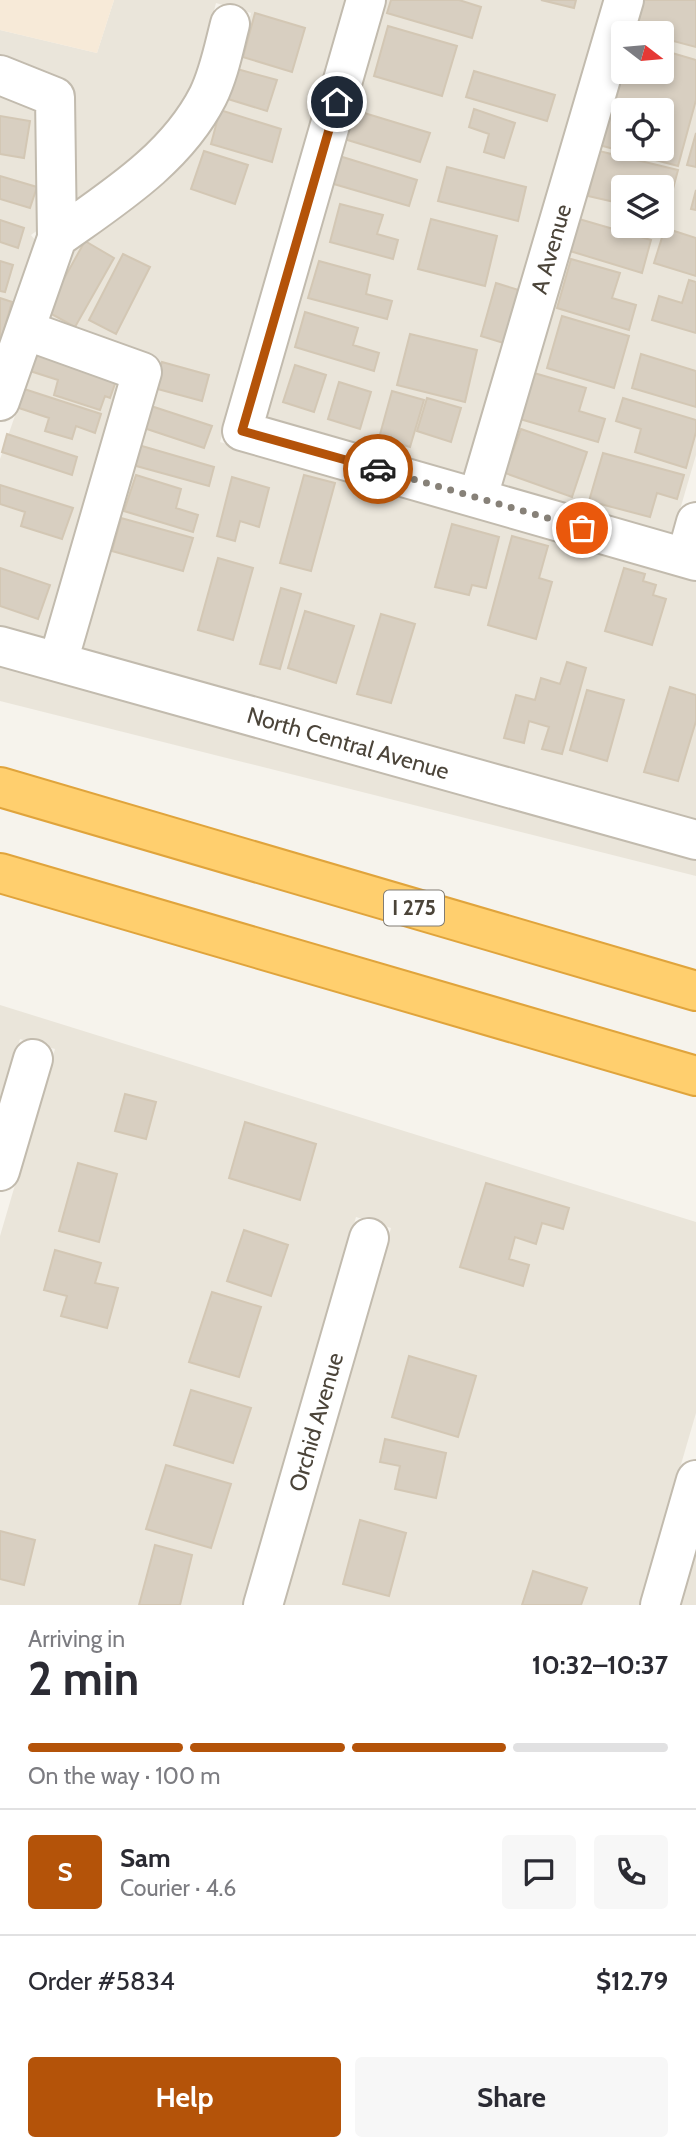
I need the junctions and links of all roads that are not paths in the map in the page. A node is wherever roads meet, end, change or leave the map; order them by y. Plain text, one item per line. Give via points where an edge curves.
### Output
1 (366, 0) edge
2 (624, 0) edge
3 (230, 23) dead end
4 (0, 75) edge
5 (57, 238) junction
6 (25, 330) junction
7 (0, 401) edge
8 (478, 497) junction
9 (696, 522) edge
10 (691, 560) edge
11 (0, 646) edge
12 (58, 662) junction
13 (0, 787) edge
14 (696, 840) edge
15 (0, 873) edge
16 (696, 991) edge
17 (33, 1059) dead end
18 (696, 1076) edge
19 (0, 1171) edge
20 (369, 1238) dead end
21 (696, 1480) edge
22 (263, 1605) edge
23 (660, 1605) edge

1 - 8 street via 242,431
2 - 8 street, A Avenue
3 - 5 street via 209,95 176,144 125,189
4 - 5 street via 55,97
5 - 6 street
6 - 7 street
6 - 12 street via 142,372
8 - 10 street
9 - 10 street
11 - 12 street, North Central Avenue
12 - 14 street, North Central Avenue
13 - 16 highway, I 275
15 - 18 highway
17 - 19 street
20 - 22 street, Orchid Avenue
21 - 23 street

